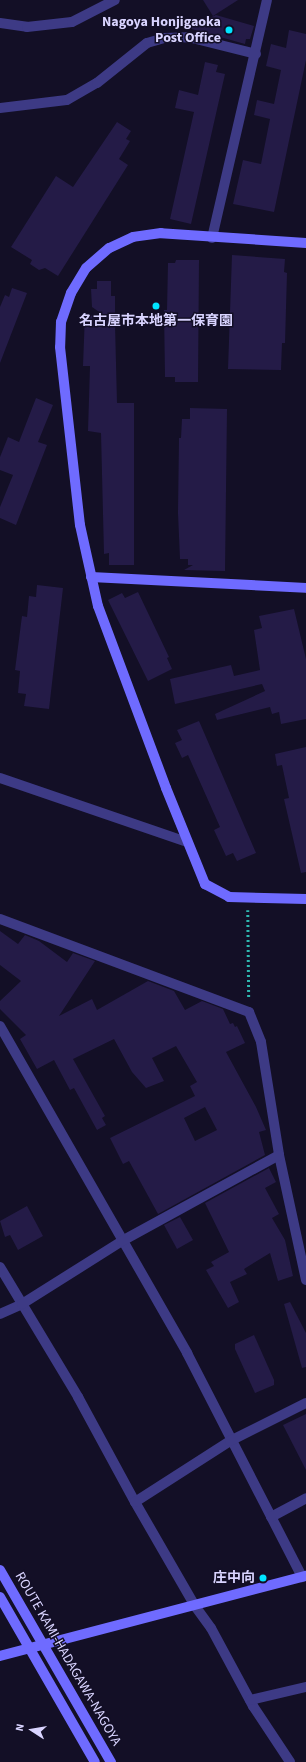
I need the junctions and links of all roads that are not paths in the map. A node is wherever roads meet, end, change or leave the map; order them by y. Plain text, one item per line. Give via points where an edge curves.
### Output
1 (115, 0) edge
2 (267, 0) edge
3 (0, 23) edge
4 (256, 54) junction
5 (0, 108) edge
6 (212, 238) junction
7 (306, 243) edge
8 (90, 577) junction
9 (306, 588) edge
10 (0, 778) edge
11 (187, 842) junction
12 (306, 899) edge
13 (0, 919) edge
14 (0, 1026) edge
15 (279, 1156) junction
16 (122, 1241) junction
17 (0, 1267) edge
18 (306, 1280) edge
19 (22, 1304) junction
20 (0, 1314) edge
21 (306, 1402) edge
22 (230, 1441) junction
23 (306, 1498) edge
24 (135, 1502) junction
25 (272, 1517) junction
26 (0, 1570) edge
27 (304, 1576) edge
28 (0, 1597) edge
29 (195, 1606) junction
30 (44, 1645) junction
31 (30, 1649) junction
32 (0, 1656) edge
33 (306, 1687) edge
34 (250, 1700) junction
35 (95, 1762) edge
36 (111, 1762) edge
37 (290, 1762) edge

1 - 3 street via 72,22 26,26
2 - 4 street
4 - 5 street via 188,37 164,38 148,43 98,83 67,100
4 - 6 street
6 - 7 street
6 - 8 street via 161,233 133,237 109,248 86,268 71,293 61,322 60,347 80,525
8 - 9 street
8 - 11 street via 98,606
10 - 11 street
11 - 12 street via 206,884 229,897
13 - 15 street via 250,1012 261,1042
14 - 16 street
15 - 16 street
15 - 18 street
16 - 19 street
16 - 22 street via 187,1353
17 - 19 street
19 - 20 street
19 - 24 street via 78,1397
21 - 22 street
22 - 24 street
22 - 25 street
23 - 25 street
24 - 29 street
25 - 27 street
26 - 30 street, ROUTE KAMI-HADAGAWA-NAGOYA
27 - 29 street
28 - 31 street, ROUTE KAMI-HADAGAWA-NAGOYA
29 - 30 street
29 - 34 street via 211,1628
30 - 31 street
30 - 36 street, ROUTE KAMI-HADAGAWA-NAGOYA
31 - 32 street
31 - 35 street, ROUTE KAMI-HADAGAWA-NAGOYA
33 - 34 street
34 - 37 street

